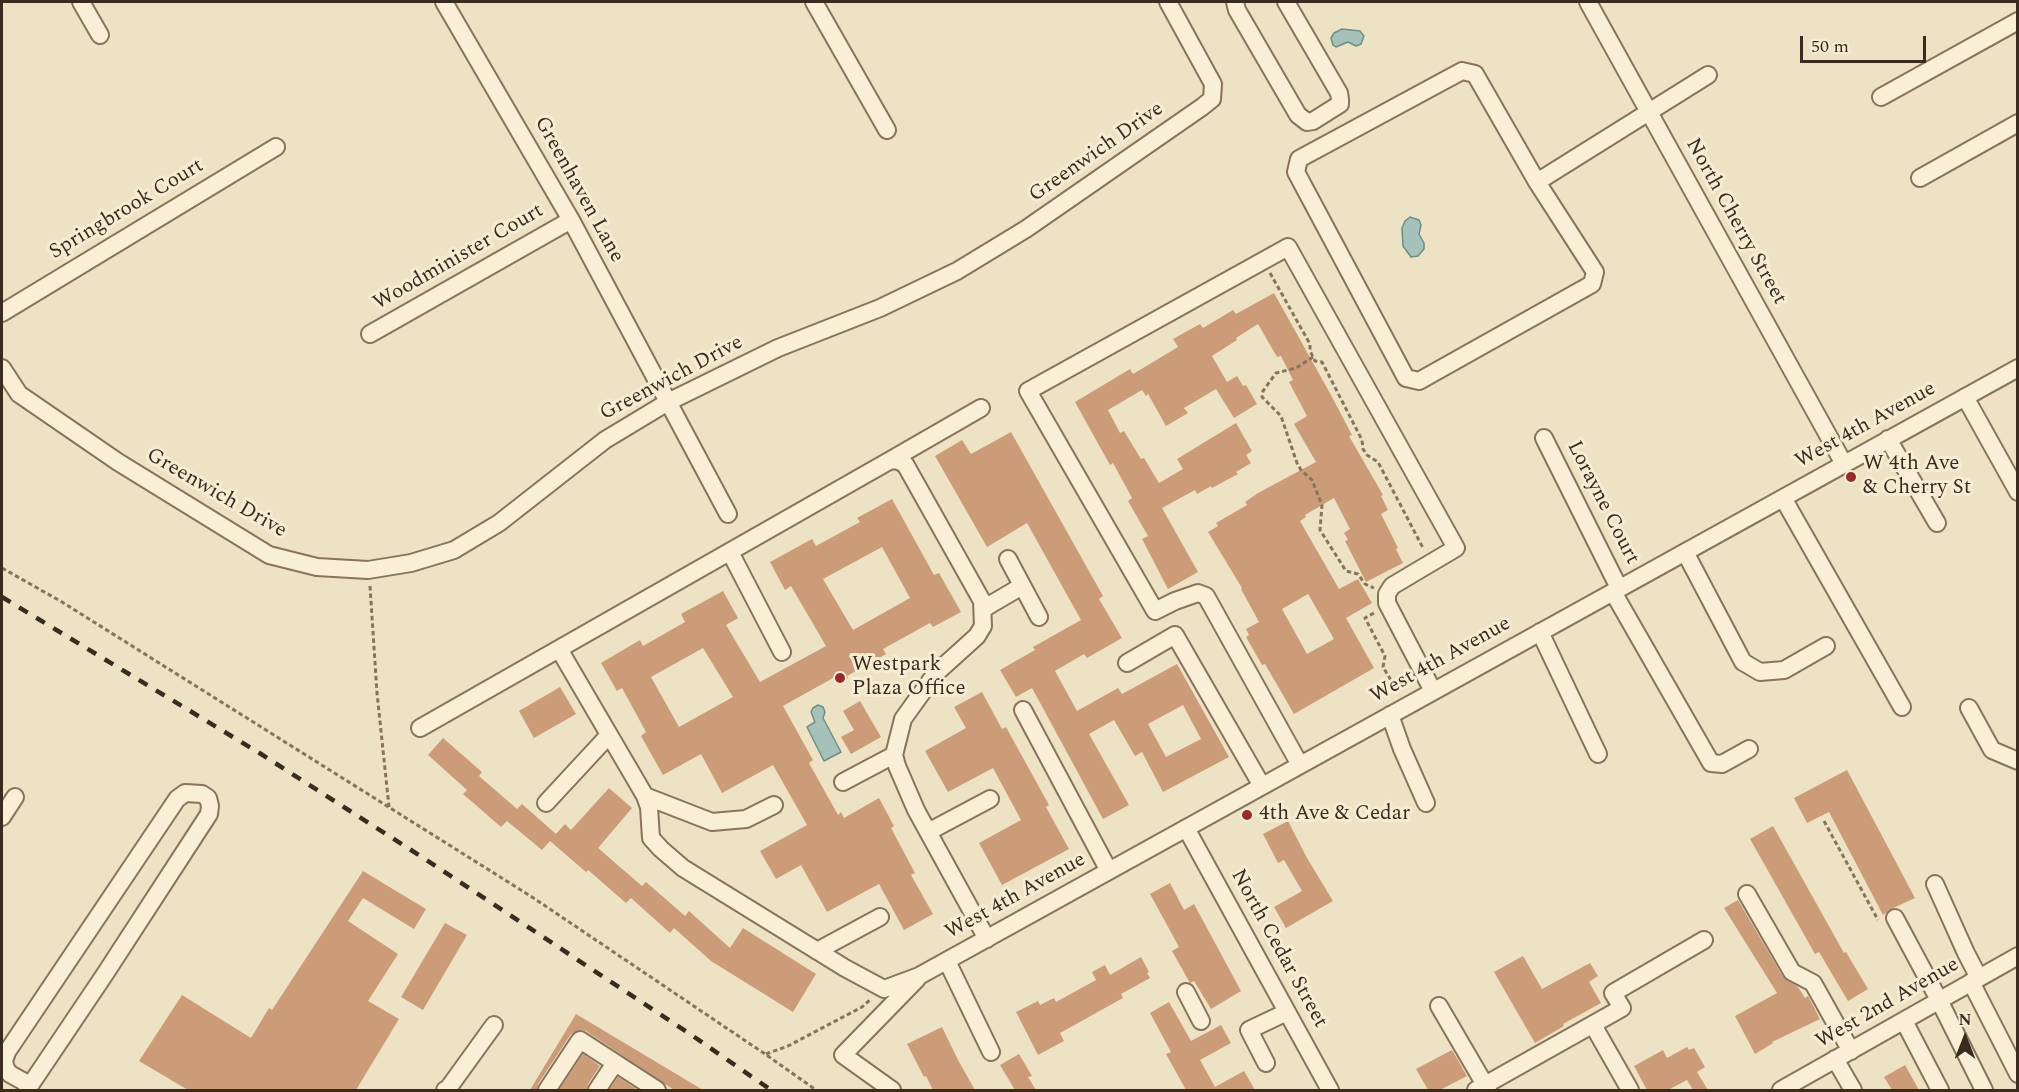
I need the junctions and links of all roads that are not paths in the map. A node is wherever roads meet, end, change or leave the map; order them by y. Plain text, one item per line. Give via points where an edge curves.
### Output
1 (81, 2) edge
2 (444, 2) edge
3 (814, 2) edge
4 (1168, 2) edge
5 (1235, 2) edge
6 (1286, 2) edge
7 (1588, 2) edge
8 (2018, 21) edge
9 (100, 35) dead end
10 (1708, 75) dead end
11 (1881, 97) dead end
12 (1649, 114) junction
13 (2018, 123) edge
14 (887, 130) dead end
15 (276, 147) dead end
16 (1920, 178) dead end
17 (1537, 182) junction
18 (570, 220) junction
19 (2, 313) edge
20 (370, 334) dead end
21 (2, 368) edge
22 (2018, 368) edge
23 (1965, 397) junction
24 (668, 402) junction
25 (981, 408) dead end
26 (1544, 438) dead end
27 (1888, 439) junction
28 (889, 461) junction
29 (1844, 464) junction
30 (2018, 492) edge
31 (1783, 498) junction
32 (728, 514) dead end
33 (1937, 523) dead end
34 (730, 552) junction
35 (1685, 552) junction
36 (1008, 559) dead end
37 (1022, 586) junction
38 (1616, 590) junction
39 (983, 609) junction
40 (1039, 617) dead end
41 (1540, 632) junction
42 (1826, 646) dead end
43 (559, 649) junction
44 (782, 652) dead end
45 (1127, 663) dead end
46 (1433, 691) junction
47 (1902, 707) dead end
48 (1969, 708) dead end
49 (1023, 710) dead end
50 (1390, 715) junction
51 (420, 728) dead end
52 (609, 735) junction
53 (1749, 748) dead end
54 (1598, 754) dead end
55 (894, 755) junction
56 (2018, 761) edge
57 (1300, 765) junction
58 (843, 782) dead end
59 (1262, 786) junction
60 (645, 796) junction
61 (15, 797) dead end
62 (990, 799) dead end
63 (546, 802) dead end
64 (1426, 803) dead end
65 (774, 805) dead end
66 (2, 817) edge
67 (1186, 828) junction
68 (928, 832) junction
69 (1109, 871) junction
70 (1935, 884) dead end
71 (1747, 894) dead end
72 (880, 917) dead end
73 (1895, 918) road end
74 (987, 939) junction
75 (1704, 940) dead end
76 (817, 951) junction
77 (2018, 956) edge
78 (947, 961) junction
79 (920, 976) junction
80 (1975, 980) junction
81 (1186, 992) dead end
82 (1940, 1000) junction
83 (1439, 1006) dead end
84 (1287, 1012) junction
85 (1201, 1021) dead end
86 (1904, 1021) junction
87 (495, 1025) dead end
88 (1593, 1025) junction
89 (1851, 1051) junction
90 (991, 1052) dead end
91 (1835, 1059) junction
92 (615, 1063) junction
93 (1266, 1063) dead end
94 (2018, 1074) edge
95 (28, 1088) edge
96 (651, 1089) edge
97 (1483, 1089) edge
98 (447, 1090) edge
99 (547, 1090) edge
100 (597, 1090) edge
101 (892, 1090) edge
102 (1330, 1090) edge
103 (1630, 1090) edge
104 (1781, 1090) edge
105 (1853, 1090) edge
106 (1940, 1090) edge
107 (1984, 1090) edge

1 - 9 street
2 - 18 street, Greenhaven Lane
3 - 14 street
4 - 24 street, Greenwich Drive via 1213,84 1212,99 1026,229 957,271 880,308 778,348
5 - 6 street via 1298,115 1307,122 1313,121 1340,104 1339,93
7 - 12 street, North Cherry Street
8 - 11 street
10 - 12 street
12 - 17 street
12 - 29 street, North Cherry Street
13 - 16 street
15 - 19 street, Springbrook Court
17 - 17 street via 1474,74 1462,71 1299,159 1296,172 1406,378 1419,381 1592,284 1595,272
18 - 20 street, Woodminister Court
18 - 24 street, Greenhaven Lane
21 - 24 street, Greenwich Drive via 19,394 118,462 269,555 316,567 368,570 454,550 500,523 605,440
22 - 23 street, West 4th Avenue
23 - 27 street, West 4th Avenue
23 - 30 street
24 - 32 street, Greenhaven Lane
25 - 28 street
26 - 38 street, Lorayne Court
27 - 29 street, West 4th Avenue
27 - 33 street
28 - 34 street
28 - 39 street via 905,464
29 - 31 street, West 4th Avenue
31 - 35 street, West 4th Avenue
31 - 47 street
34 - 43 street
34 - 44 street
35 - 38 street, West 4th Avenue
35 - 42 street via 1743,662 1760,672 1784,670
36 - 37 street
37 - 39 street
37 - 40 street
38 - 41 street, West 4th Avenue
38 - 53 street, Lorayne Court via 1711,763 1722,764
39 - 55 street via 983,626 976,636 936,673 903,719
41 - 46 street, West 4th Avenue
41 - 54 street
43 - 51 street
43 - 52 street
45 - 59 street via 1175,635
46 - 50 street, West 4th Avenue
46 - 57 street via 1387,603 1387,594 1392,586 1456,548 1288,247 1028,391 1155,611 1198,593 1206,596
48 - 56 street via 1992,750
49 - 69 street
50 - 57 street, West 4th Avenue
50 - 64 street
52 - 60 street
52 - 63 street
55 - 58 street
55 - 68 street
57 - 59 street, West 4th Avenue
59 - 67 street, West 4th Avenue
60 - 65 street via 712,822 746,819
60 - 76 street via 651,838 661,849 684,868
61 - 66 street
62 - 68 street
67 - 69 street, West 4th Avenue
67 - 84 street, North Cedar Street
68 - 74 street
69 - 74 street, West 4th Avenue
70 - 80 street
71 - 89 street via 1792,972 1813,983
72 - 76 street
73 - 82 street
74 - 78 street, West 4th Avenue
75 - 88 street via 1613,993 1622,1008
76 - 79 street, West 4th Avenue via 884,989
77 - 80 street, West 2nd Avenue
78 - 79 street, West 4th Avenue
78 - 90 street
79 - 101 street via 843,1055
80 - 82 street, West 2nd Avenue
80 - 94 street
81 - 85 street
82 - 86 street, West 2nd Avenue
82 - 107 street
83 - 97 street
84 - 93 street via 1250,1030
84 - 102 street, North Cedar Street
86 - 89 street, West 2nd Avenue
86 - 106 street
87 - 98 street
88 - 97 street
88 - 103 street
89 - 91 street, West 2nd Avenue
91 - 104 street, West 2nd Avenue
91 - 105 street
92 - 96 street
92 - 99 street via 580,1040
92 - 100 street
95 - 95 street via 208,814 208,798 202,794 185,793 177,799 7,1052 6,1069

